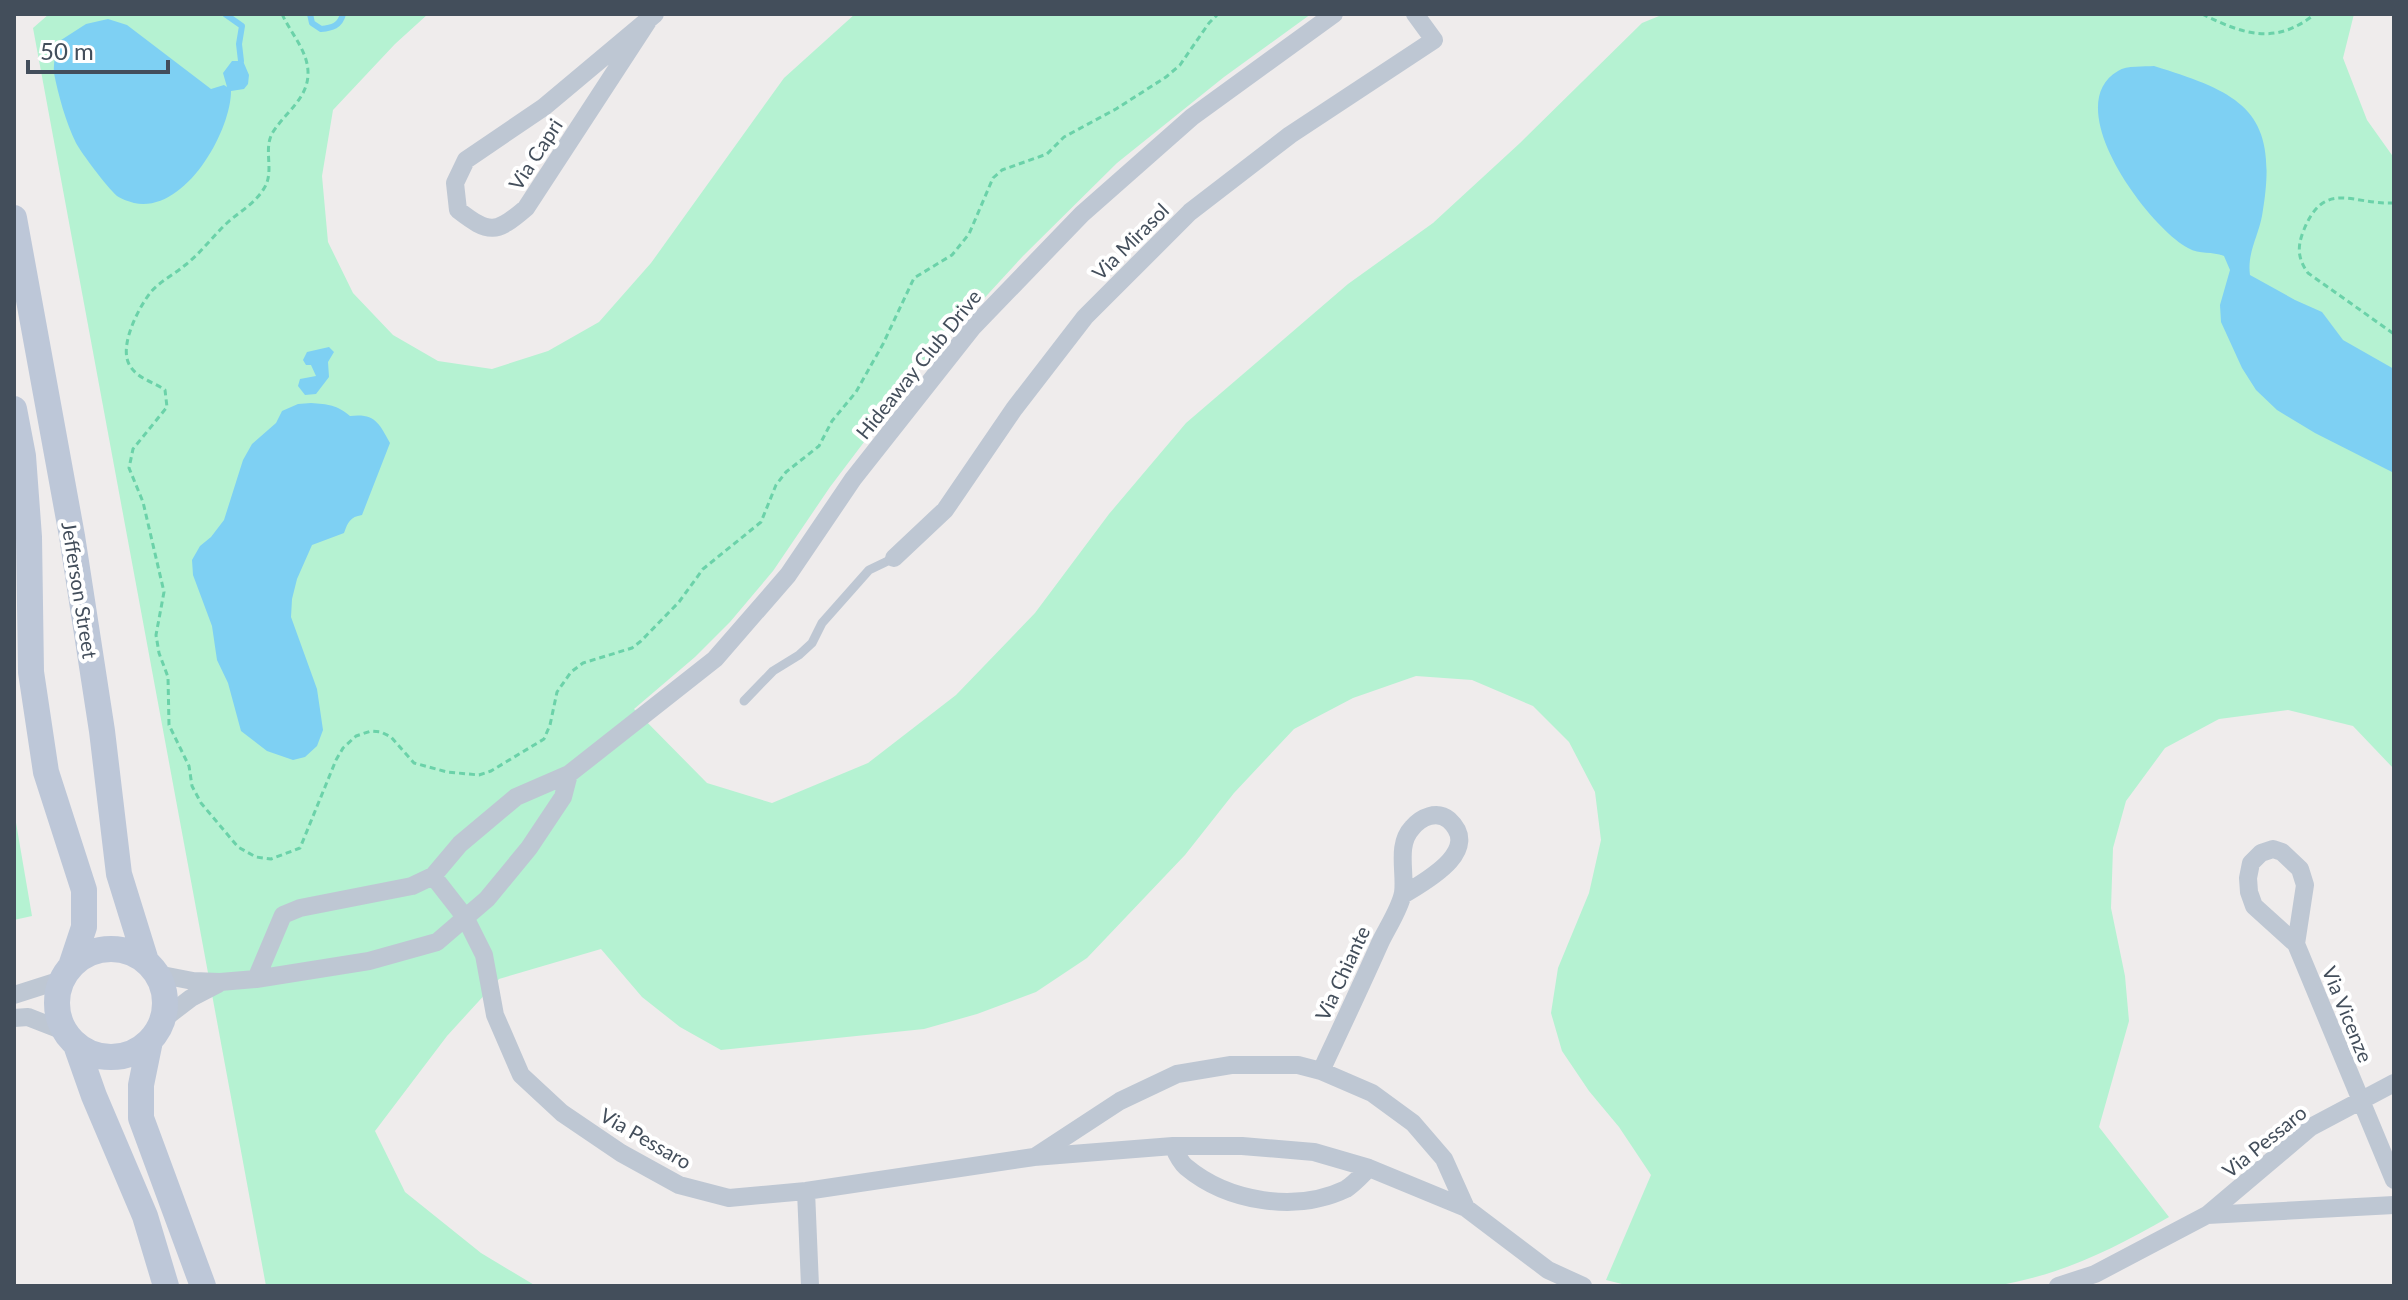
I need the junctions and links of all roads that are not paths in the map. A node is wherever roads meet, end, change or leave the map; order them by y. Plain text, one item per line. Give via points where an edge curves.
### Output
1 (1334, 14) edge
2 (1415, 14) edge
3 (652, 17) edge
4 (14, 218) edge
5 (14, 409) edge
6 (894, 558) joint
7 (744, 701) dead end
8 (569, 774) junction
9 (433, 876) junction
10 (1403, 895) dead end
11 (465, 917) junction
12 (2296, 944) junction
13 (152, 968) junction
14 (66, 973) junction
15 (256, 979) junction
16 (220, 982) junction
17 (14, 995) edge
18 (14, 1018) edge
19 (165, 1018) junction
20 (70, 1038) junction
21 (150, 1041) junction
22 (1321, 1071) junction
23 (2394, 1083) edge
24 (2360, 1100) junction
25 (1173, 1146) junction
26 (1034, 1157) junction
27 (1369, 1168) junction
28 (2394, 1180) edge
29 (806, 1191) junction
30 (2394, 1205) edge
31 (1466, 1208) junction
32 (2207, 1215) junction
33 (2077, 1283) edge
34 (166, 1286) edge
35 (203, 1286) edge
36 (810, 1286) edge
37 (1583, 1286) edge
38 (2058, 1286) edge

1 - 8 street, Hideaway Club Drive via 1192,117 1082,214 973,327 853,479 788,575 715,659
2 - 6 street, Via Mirasol via 1434,40 1290,135 1190,212 1085,317 945,510
3 - 3 street, Via Capri via 544,107 466,160 455,183 458,210 480,227 492,227 505,226 526,208
4 - 13 main road, Jefferson Street via 72,536 119,874
5 - 14 main road, Jefferson Street via 29,537 31,672 46,772 84,890 84,927
6 - 7 lane via 869,570 822,623 812,643 773,671
8 - 9 street, Hideaway Club Drive via 516,797 460,844
8 - 11 street, Hideaway Club Drive via 563,797 529,848
9 - 11 street, Via Pessaro
9 - 15 street via 412,886 283,915
10 - 22 street, Via Chiante
11 - 15 street, Hideaway Club Drive via 437,942 369,961
11 - 29 street, Via Pessaro via 484,955 495,1015 521,1075 562,1113 679,1185 729,1198
12 - 12 street, Via Vicenze via 2305,885 2300,869 2273,849 2251,863 2249,892 2263,916
12 - 24 street, Via Vicenze
13 - 14 main road via 137,955 102,949
13 - 16 street, Hideaway Club Drive via 193,981
13 - 19 main road via 166,999
14 - 17 street
14 - 20 main road via 57,1006
15 - 16 street, Hideaway Club Drive
16 - 19 street, Hideaway Club Drive
18 - 20 street via 28,1017
19 - 21 main road
20 - 21 main road via 91,1054 109,1058 128,1056
20 - 34 main road via 145,1216
21 - 35 main road via 141,1118
22 - 26 street, Via Pessaro via 1298,1065 1231,1065 1177,1074 1120,1101
22 - 31 street, Via Pessaro via 1372,1093 1413,1123 1444,1159
23 - 24 street, Via Pessaro
24 - 28 street, Via Vicenze
24 - 32 street, Via Pessaro via 2311,1127
25 - 26 street, Via Pessaro
25 - 27 street, Via Pessaro via 1314,1152
25 - 27 street via 1184,1166 1220,1188 1268,1202 1315,1199 1348,1188
26 - 29 street, Via Pessaro
27 - 31 street, Via Pessaro
29 - 36 street
30 - 32 street, Via Pessaro
31 - 37 street, Via Pessaro via 1548,1270
32 - 33 street, Via Pessaro
33 - 38 street, Via Pessaro

